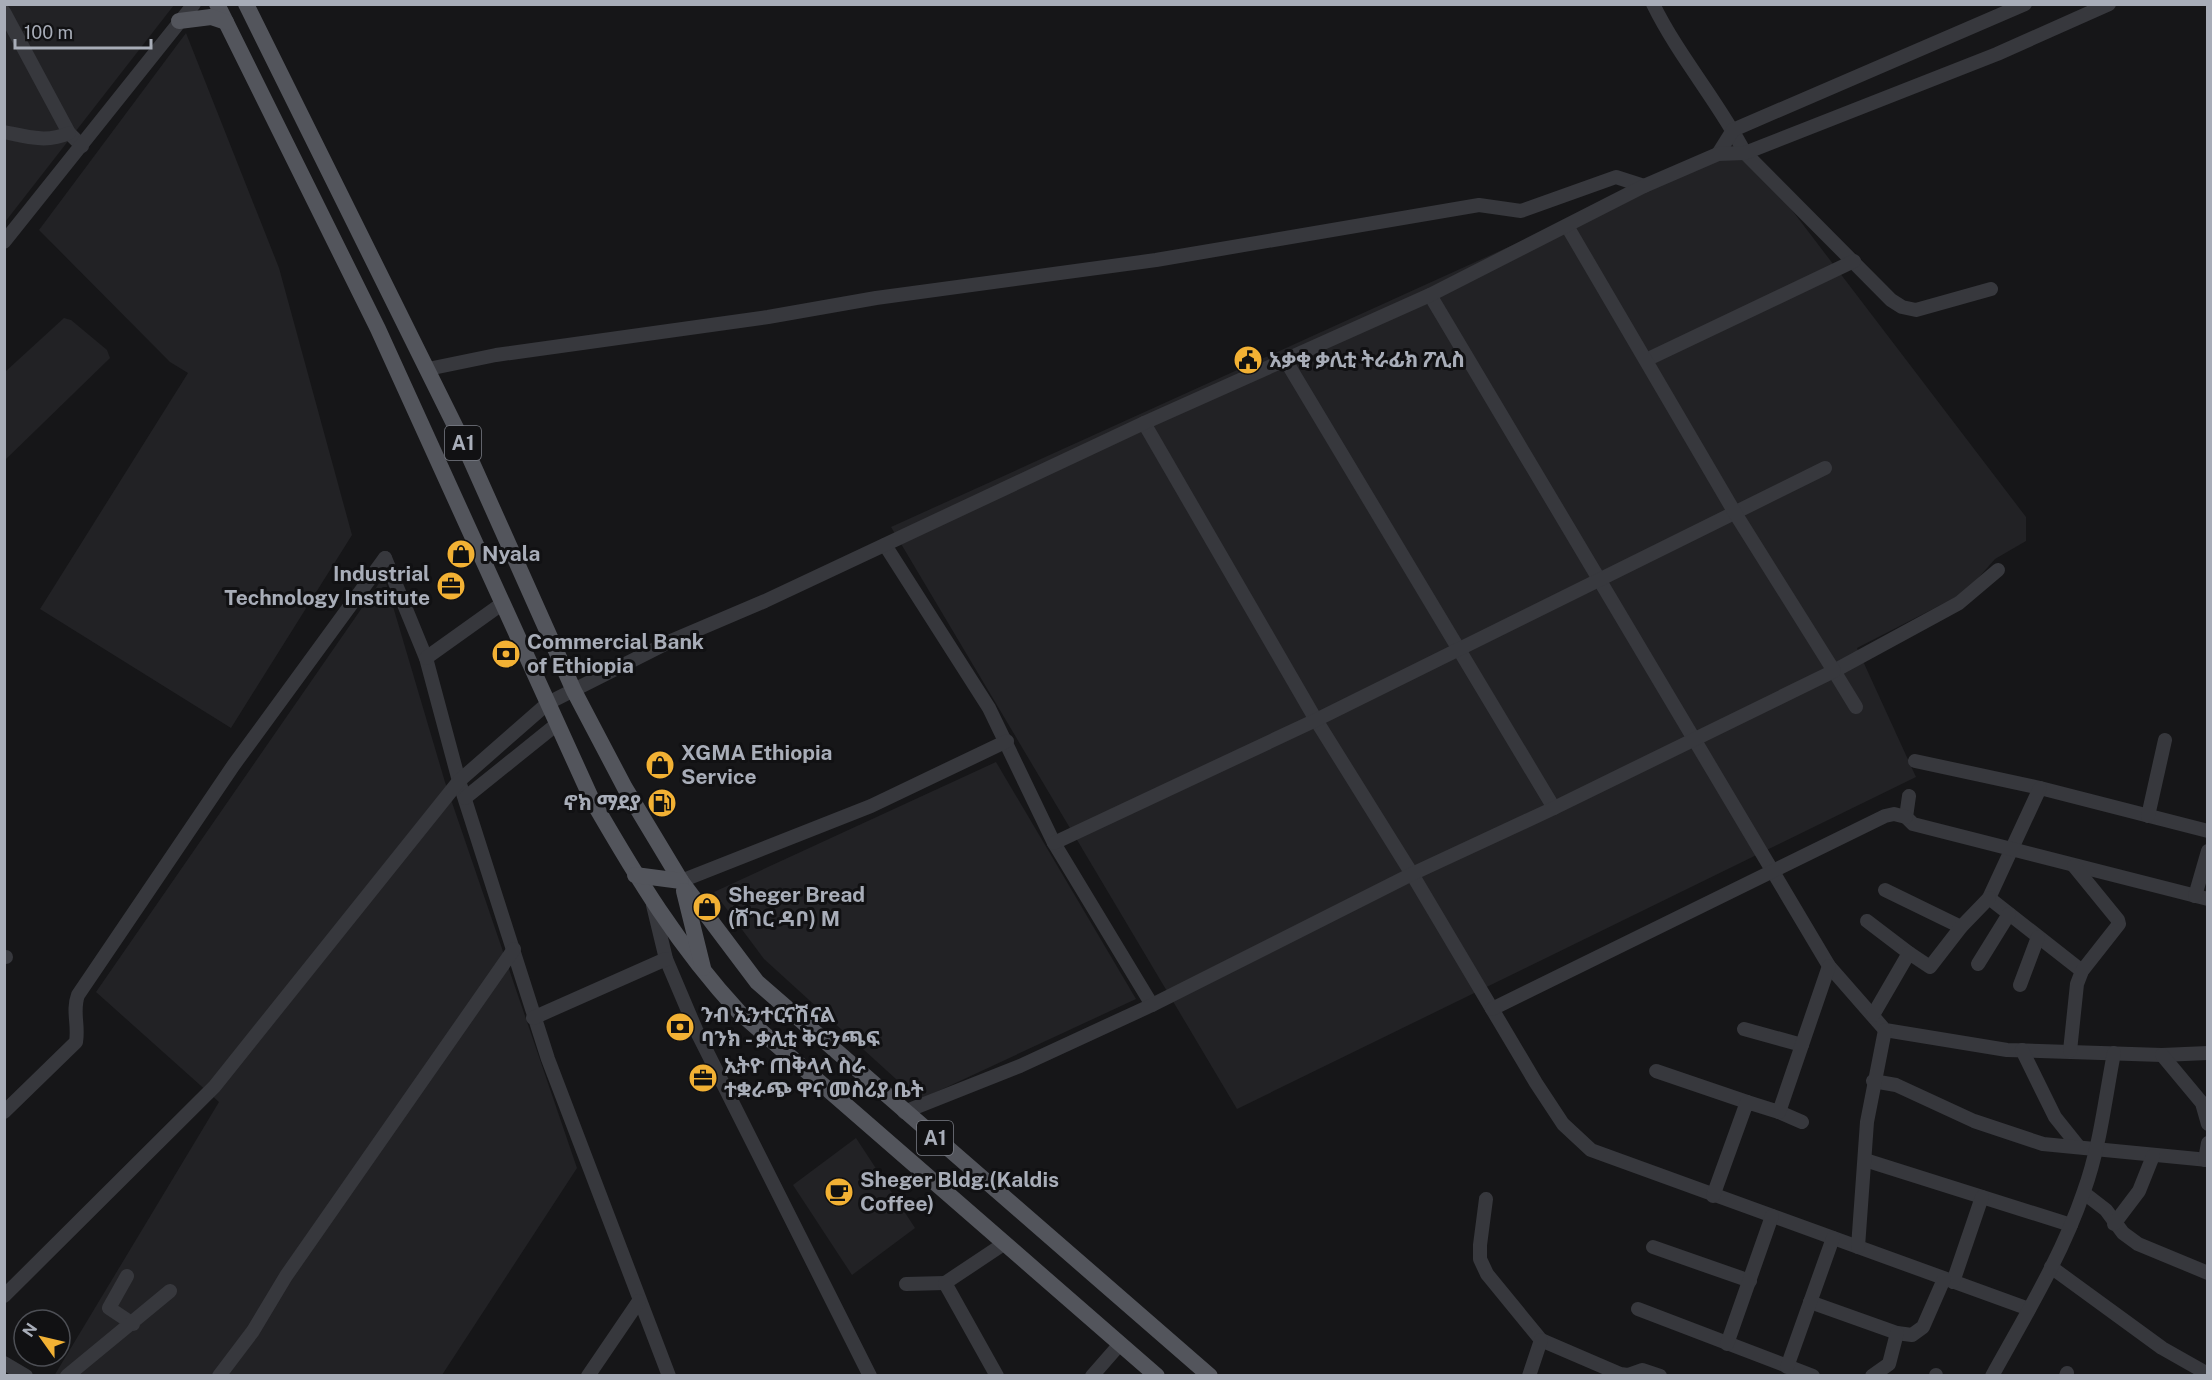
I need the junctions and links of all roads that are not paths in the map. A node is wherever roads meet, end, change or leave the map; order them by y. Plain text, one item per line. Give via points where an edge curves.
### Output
1 (217, 4) edge
2 (246, 4) edge
3 (1653, 4) edge
4 (2025, 4) edge
5 (2109, 4) edge
6 (194, 5) edge
7 (2008, 8) edge
8 (4, 12) edge
9 (179, 21) junction
10 (226, 22) junction
11 (1733, 130) junction
12 (4, 132) edge
13 (69, 133) junction
14 (82, 146) junction
15 (1745, 153) junction
16 (1718, 154) junction
17 (1644, 186) junction
18 (1567, 226) junction
19 (4, 242) edge
20 (1854, 261) junction
21 (1991, 289) dead end
22 (1430, 295) junction
23 (1646, 360) junction
24 (1286, 361) junction
25 (428, 369) junction
26 (1144, 423) junction
27 (1825, 468) dead end
28 (1735, 513) junction
29 (885, 545) junction
30 (1998, 570) dead end
31 (1599, 581) junction
32 (503, 603) junction
33 (1459, 648) junction
34 (426, 658) junction
35 (1834, 671) junction
36 (574, 692) junction
37 (548, 703) junction
38 (1856, 707) dead end
39 (1316, 720) junction
40 (557, 724) junction
41 (1695, 739) junction
42 (2165, 740) dead end
43 (1007, 741) junction
44 (1915, 761) dead end
45 (459, 781) junction
46 (2040, 788) junction
47 (1909, 796) dead end
48 (465, 798) junction
49 (1554, 808) junction
50 (2148, 816) junction
51 (1906, 817) junction
52 (2208, 831) edge
53 (1054, 843) junction
54 (2013, 850) junction
55 (2208, 851) edge
56 (2074, 866) junction
57 (1773, 871) junction
58 (1412, 874) junction
59 (635, 875) junction
60 (681, 881) junction
61 (1885, 890) dead end
62 (1989, 898) junction
63 (2201, 898) edge
64 (653, 902) junction
65 (2009, 914) junction
66 (1867, 921) dead end
67 (1961, 927) junction
68 (2038, 937) junction
69 (514, 948) junction
70 (1909, 953) junction
71 (666, 959) junction
72 (1978, 964) dead end
73 (1829, 966) junction
74 (2082, 971) junction
75 (705, 975) junction
76 (2020, 986) dead end
77 (1152, 1005) junction
78 (1491, 1009) junction
79 (1873, 1015) junction
80 (533, 1018) junction
81 (1744, 1029) dead end
82 (1885, 1030) junction
83 (1802, 1045) junction
84 (2022, 1050) junction
85 (2070, 1051) junction
86 (2114, 1053) junction
87 (2208, 1053) edge
88 (2162, 1055) junction
89 (1656, 1071) dead end
90 (1873, 1081) junction
91 (1747, 1102) junction
92 (4, 1112) edge
93 (904, 1112) junction
94 (1779, 1112) junction
95 (1802, 1122) dead end
96 (2208, 1124) edge
97 (2208, 1143) edge
98 (2079, 1147) junction
99 (2095, 1149) junction
100 (2153, 1156) junction
101 (1865, 1160) junction
102 (2206, 1160) edge
103 (2084, 1193) junction
104 (1713, 1196) junction
105 (1982, 1197) junction
106 (1486, 1199) dead end
107 (1773, 1216) junction
108 (2114, 1224) junction
109 (2071, 1225) junction
110 (1833, 1238) junction
111 (1005, 1243) junction
112 (1653, 1247) dead end
113 (1858, 1247) junction
114 (2051, 1267) junction
115 (2208, 1273) edge
116 (128, 1276) dead end
117 (1750, 1281) junction
118 (1949, 1281) junction
119 (945, 1283) junction
120 (906, 1284) dead end
121 (170, 1291) dead end
122 (4, 1296) edge
123 (639, 1301) junction
124 (1810, 1302) junction
125 (1638, 1309) dead end
126 (2029, 1309) junction
127 (133, 1324) junction
128 (1897, 1333) junction
129 (1541, 1340) junction
130 (1120, 1344) junction
131 (1727, 1344) junction
132 (4, 1363) edge
133 (1787, 1367) junction
134 (2208, 1374) edge
135 (26, 1376) edge
136 (67, 1376) edge
137 (219, 1376) edge
138 (588, 1376) edge
139 (669, 1376) edge
140 (870, 1376) edge
141 (997, 1376) edge
142 (1092, 1376) edge
143 (1157, 1376) edge
144 (1210, 1376) edge
145 (1529, 1376) edge
146 (1660, 1376) edge
147 (1813, 1376) edge
148 (1872, 1376) edge
149 (1992, 1376) edge

1 - 10 main road, A1
2 - 25 main road, A1
3 - 11 street via 1665,30
4 - 7 street
5 - 15 street via 1996,54
6 - 9 street
7 - 11 street
8 - 13 street
9 - 10 main road via 211,17
9 - 14 street
10 - 32 main road, A1 via 378,329
11 - 15 street
11 - 16 street
12 - 13 street via 44,140
13 - 14 street
14 - 19 street
15 - 16 street
15 - 20 street
16 - 17 street
17 - 18 street
17 - 25 street via 1616,177 1521,211 1479,205 1156,260 876,298 496,355
18 - 22 street
18 - 23 street
20 - 21 street via 1891,300 1909,310
20 - 23 street
22 - 24 street
22 - 31 street
23 - 28 street
24 - 26 street
24 - 33 street
25 - 36 main road, A1
26 - 29 street
26 - 39 street
27 - 28 street
28 - 31 street
28 - 35 street
29 - 36 street via 671,641
29 - 43 street
30 - 35 street via 1959,603
31 - 33 street
31 - 41 street
32 - 34 street
32 - 37 main road, A1
33 - 39 street
33 - 49 street
34 - 45 street
34 - 92 street via 385,558 233,766 78,994 74,1012 76,1042
35 - 38 street
35 - 41 street
36 - 37 street
36 - 60 main road, A1
37 - 40 main road, A1
37 - 45 street
39 - 53 street
39 - 58 street
40 - 48 street
40 - 59 main road, A1 via 592,800
41 - 49 street
41 - 57 street
42 - 50 street
43 - 53 street
43 - 60 street via 871,806
44 - 46 street
45 - 48 street
45 - 122 street via 214,1087
46 - 50 street
46 - 54 street
47 - 51 street
48 - 69 street
49 - 58 street
50 - 52 street
51 - 54 street via 1913,824
51 - 57 street via 1885,816
53 - 77 street
54 - 56 street
54 - 62 street
55 - 63 street
56 - 63 street
56 - 74 street via 2119,924
57 - 73 street
57 - 78 street
58 - 77 street
58 - 78 street
59 - 60 main road
59 - 64 main road, A1
60 - 75 main road, A1
60 - 93 main road, A1 via 757,982
61 - 67 street
62 - 65 street
62 - 67 street
64 - 71 street
64 - 75 main road, A1
65 - 68 street
65 - 72 street
66 - 70 street
67 - 70 street via 1930,967
68 - 74 street
68 - 76 street
69 - 80 street
69 - 137 street
70 - 79 street
71 - 80 street
71 - 140 street via 697,1032
73 - 79 street
73 - 83 street
74 - 85 street via 2075,994
75 - 111 main road, A1 via 787,1055
77 - 93 street via 1020,1066
78 - 104 street via 1558,1115 1581,1143
79 - 82 street
80 - 123 street
81 - 83 street
82 - 84 street
82 - 90 street
83 - 94 street
84 - 85 street
84 - 98 street via 2055,1117
85 - 86 street
86 - 88 street
86 - 99 street
87 - 88 street
88 - 96 street via 2202,1103
89 - 91 street
90 - 98 street via 1904,1089 2008,1133 2043,1144
90 - 101 street
91 - 94 street
91 - 104 street
93 - 144 main road, A1
94 - 95 street
97 - 102 street
98 - 99 street
99 - 100 street
99 - 103 street
100 - 102 street
100 - 108 street via 2139,1191
101 - 105 street
101 - 113 street
103 - 108 street via 2106,1210
103 - 109 street
104 - 107 street
105 - 109 street
105 - 118 street
106 - 129 street via 1480,1259 1487,1274
107 - 110 street
107 - 117 street
108 - 115 street via 2138,1244
109 - 114 street
110 - 113 street
110 - 124 street
111 - 119 street
111 - 130 main road, A1
112 - 117 street
113 - 118 street
114 - 126 street
114 - 134 street via 2169,1353
116 - 127 street via 109,1308
117 - 131 street
118 - 126 street
118 - 128 street via 1918,1333
119 - 120 street
119 - 141 street
121 - 127 street
123 - 138 street
123 - 139 street
124 - 128 street
124 - 133 street
125 - 131 street
126 - 149 street
127 - 136 street
128 - 148 street via 1890,1365
129 - 145 street
129 - 146 street via 1620,1374 1628,1376 1642,1370
130 - 142 street
130 - 143 main road, A1
131 - 133 street
132 - 135 street
133 - 147 street

